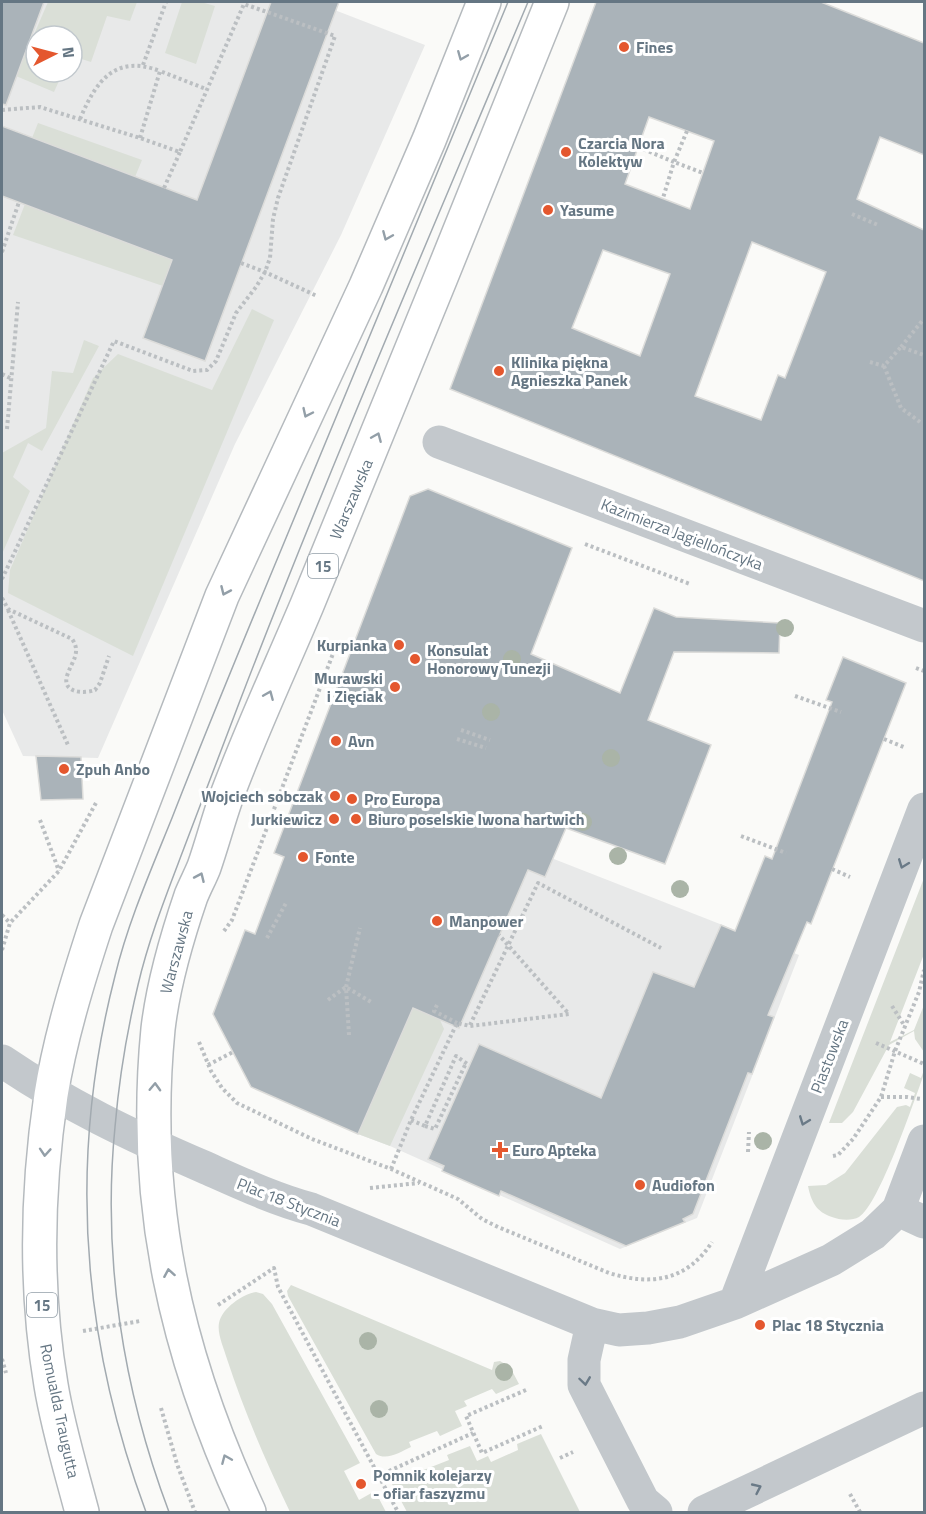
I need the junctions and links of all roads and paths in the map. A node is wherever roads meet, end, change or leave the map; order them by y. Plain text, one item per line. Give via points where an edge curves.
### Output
1 (166, 2) edge
2 (238, 2) edge
3 (484, 2) edge
4 (552, 2) edge
5 (244, 4) junction
6 (143, 65) junction
7 (160, 71) junction
8 (206, 90) junction
9 (2, 110) edge
10 (80, 119) junction
11 (687, 131) dead end
12 (140, 138) junction
13 (638, 147) dead end
14 (180, 152) junction
15 (674, 162) junction
16 (704, 173) dead end
17 (164, 188) dead end
18 (663, 198) dead end
19 (19, 202) dead end
20 (852, 213) dead end
21 (878, 225) dead end
22 (2, 252) edge
23 (241, 263) dead end
24 (265, 272) junction
25 (323, 299) dead end
26 (18, 302) dead end
27 (922, 321) dead end
28 (901, 347) junction
29 (924, 355) edge
30 (870, 362) dead end
31 (884, 366) junction
32 (2, 374) edge
33 (12, 379) junction
34 (920, 422) dead end
35 (7, 429) dead end
36 (439, 441) dead end
37 (2, 579) edge
38 (2, 598) edge
39 (8, 609) junction
40 (924, 626) edge
41 (109, 656) dead end
42 (795, 696) dead end
43 (841, 712) dead end
44 (460, 730) dead end
45 (457, 739) dead end
46 (884, 739) dead end
47 (490, 740) dead end
48 (68, 745) dead end
49 (486, 748) dead end
50 (906, 748) dead end
51 (924, 809) edge
52 (40, 820) dead end
53 (741, 836) dead end
54 (786, 853) dead end
55 (832, 869) dead end
56 (59, 871) dead end
57 (850, 877) dead end
58 (286, 903) dead end
59 (2, 915) edge
60 (360, 928) dead end
61 (499, 935) dead end
62 (267, 938) dead end
63 (507, 944) junction
64 (661, 948) dead end
65 (2, 950) edge
66 (924, 970) edge
67 (346, 987) junction
68 (328, 1000) dead end
69 (371, 1002) dead end
70 (437, 1005) dead end
71 (457, 1023) junction
72 (470, 1026) junction
73 (197, 1035) dead end
74 (348, 1035) dead end
75 (895, 1051) junction
76 (233, 1052) dead end
77 (2, 1061) edge
78 (924, 1064) edge
79 (208, 1065) junction
80 (52, 1094) junction
81 (880, 1097) junction
82 (924, 1098) edge
83 (411, 1120) junction
84 (425, 1126) junction
85 (748, 1132) dead end
86 (924, 1141) edge
87 (153, 1145) junction
88 (747, 1158) dead end
89 (827, 1158) dead end
90 (391, 1169) junction
91 (911, 1216) edge
92 (715, 1237) dead end
93 (735, 1303) junction
94 (177, 1315) junction
95 (592, 1324) junction
96 (45, 1337) junction
97 (526, 1390) dead end
98 (924, 1408) edge
99 (543, 1426) dead end
100 (473, 1433) junction
101 (378, 1477) junction
102 (850, 1494) dead end
103 (82, 1512) edge
104 (249, 1512) edge
105 (398, 1512) edge
106 (656, 1512) edge
107 (704, 1512) edge
108 (860, 1512) edge

1 - 6 path
2 - 5 path
3 -> 80 main road, 15 via 366,286 222,596 96,925
87 -> 4 main road, Warszawska / 15 via 159,1024 192,894 226,798
5 - 8 path
5 - 24 path via 335,36 278,198
6 - 7 path
6 - 10 path via 119,68 104,78 89,97
7 - 8 path
7 - 12 path
8 - 14 path
9 - 10 path via 40,107
10 - 12 path
11 - 15 path
12 - 14 path
13 - 15 path
14 - 17 path
15 - 16 path
15 - 18 path
19 - 22 path
20 - 21 path
23 - 24 path
24 - 25 path
24 - 37 path via 236,313 216,361 207,369 193,371 114,341
26 - 33 path
27 - 28 path
28 - 29 path
28 - 31 path
30 - 31 path
31 - 34 path via 901,408
32 - 33 path
33 - 35 path
36 - 40 street, Kazimierza Jagiellończyka
38 - 39 path
39 - 41 path via 76,644 67,677 71,689 80,693 95,690
39 - 48 path
42 - 43 path
44 - 47 path
45 - 49 path
46 - 50 path
51 -> 93 street, Piastowska
52 - 56 path
53 - 54 path
55 - 57 path
58 - 62 path
59 - 65 path via 10,923
60 - 67 path
61 - 63 path
63 - 64 path via 538,883
63 - 72 path
63 - 72 path via 569,1014
66 - 75 path
67 - 68 path
67 - 69 path
67 - 74 path
70 - 71 path via 434,1011
71 - 72 path
71 - 83 path
73 - 79 path
75 - 78 path
75 - 81 path
76 - 79 path
77 - 80 street, Plac 18 Stycznia
79 - 90 path via 222,1088 250,1111
80 - 87 street, Plac 18 Stycznia
80 -> 96 main road, Romualda Traugutta / 15 via 41,1204 40,1272
81 - 82 path
81 - 89 path via 853,1139 838,1155
83 - 84 path
83 - 90 path
84 - 84 path via 456,1056 468,1064 435,1129
85 - 88 path
86 - 91 street
94 -> 87 main road, 15 via 161,1228
87 - 95 street, Plac 18 Stycznia via 282,1201 311,1209
90 - 92 path via 458,1199 498,1227 624,1277 657,1280 673,1275 700,1258
91 - 93 street, Plac 18 Stycznia via 831,1260
93 - 95 street, Plac 18 Stycznia via 680,1322 648,1328 619,1330
94 - 96 path
94 - 101 path via 212,1309 273,1268 279,1287
104 -> 94 main road, 15 via 215,1432
95 -> 106 street via 584,1360 584,1385 643,1501
96 - 103 main road, Romualda Traugutta / 15 via 51,1386
97 - 100 path via 465,1416
107 -> 98 street
99 - 100 path via 482,1453
100 - 101 path
101 - 105 path
102 - 108 path

